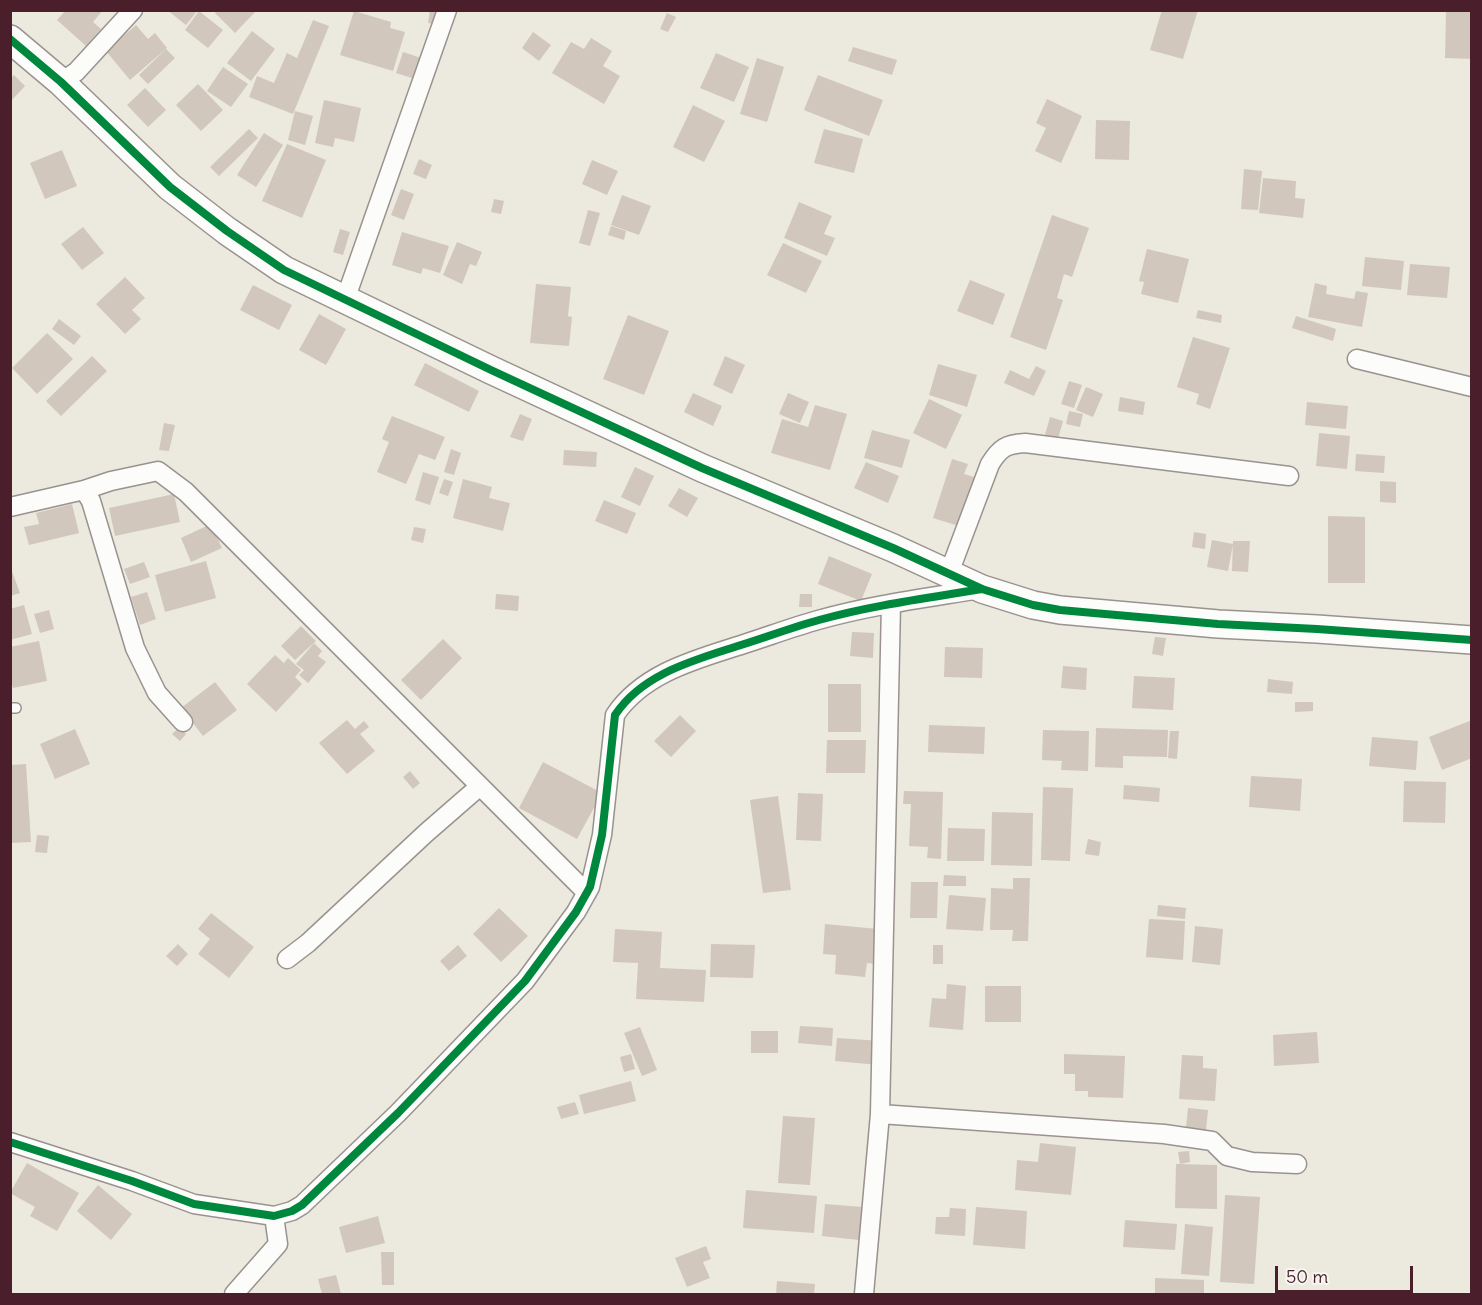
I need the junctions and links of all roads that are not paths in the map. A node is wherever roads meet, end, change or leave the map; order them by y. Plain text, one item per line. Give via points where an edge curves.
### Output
1 (133, 10) edge
2 (447, 10) edge
3 (10, 39) edge
4 (61, 82) junction
5 (345, 300) junction
6 (1357, 359) dead end
7 (1472, 387) edge
8 (1289, 476) dead end
9 (84, 490) junction
10 (10, 507) edge
11 (949, 573) junction
12 (982, 589) junction
13 (891, 604) junction
14 (1472, 640) edge
15 (183, 722) dead end
16 (480, 786) junction
17 (587, 893) junction
18 (286, 959) dead end
19 (880, 1114) junction
20 (10, 1142) edge
21 (1297, 1164) dead end
22 (274, 1216) junction
23 (234, 1294) edge
24 (864, 1294) edge

1 - 4 street via 76,72
2 - 5 street
3 - 4 street
4 - 5 street via 170,187 205,214 284,270
5 - 11 street via 702,468
6 - 7 street
8 - 11 street via 1008,444 990,464
9 - 10 street
9 - 15 street via 91,501 135,648 157,693
9 - 16 street via 158,471 186,492
11 - 12 street
12 - 13 street
12 - 14 street via 1060,610
13 - 17 street via 819,620 680,665 644,685 627,701 615,715 602,835
13 - 19 street
16 - 17 street
16 - 18 street
17 - 22 street via 517,990 398,1113 302,1205
19 - 21 street via 1164,1134 1212,1141 1227,1156 1252,1162
19 - 24 street
20 - 22 street via 194,1204
22 - 23 street via 278,1244

